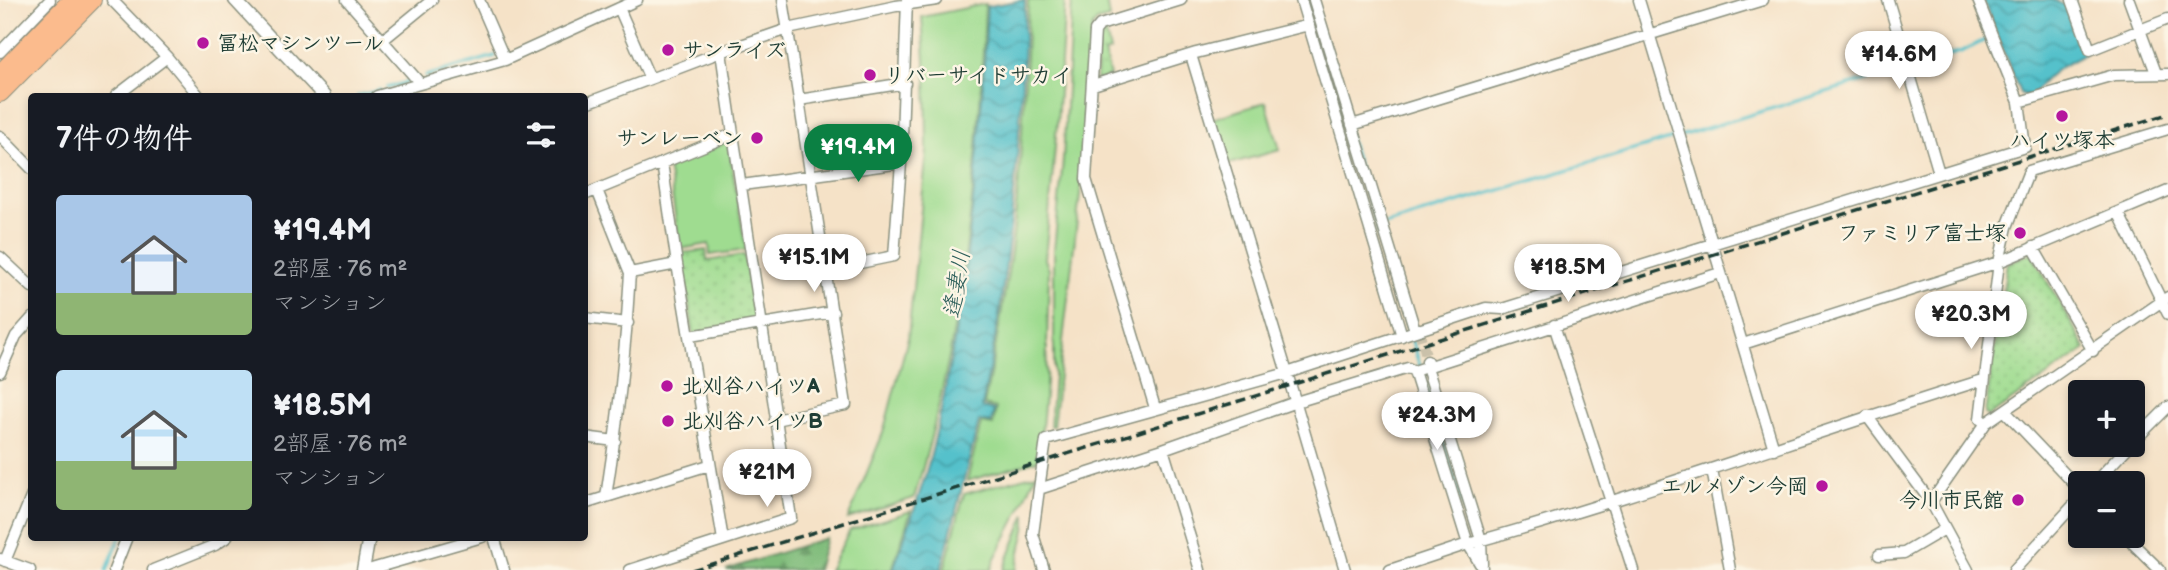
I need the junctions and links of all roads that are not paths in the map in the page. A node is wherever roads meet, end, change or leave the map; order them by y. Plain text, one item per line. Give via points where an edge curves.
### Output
1 (50, 0) edge
2 (72, 0) edge
3 (93, 0) edge
4 (112, 0) edge
5 (234, 0) edge
6 (347, 0) edge
7 (432, 0) edge
8 (479, 0) edge
9 (637, 0) edge
10 (783, 0) edge
11 (937, 0) edge
12 (1181, 0) edge
13 (1301, 0) edge
14 (1314, 0) edge
15 (1639, 0) edge
16 (1763, 0) edge
17 (1888, 0) edge
18 (1978, 0) edge
19 (2072, 0) edge
20 (2129, 0) edge
21 (901, 3) edge
22 (619, 8) junction
23 (2168, 19) edge
24 (1309, 25) junction
25 (788, 29) junction
26 (2140, 30) junction
27 (1649, 35) junction
28 (383, 40) junction
29 (0, 52) edge
30 (720, 52) junction
31 (1191, 55) junction
32 (167, 57) junction
33 (505, 60) junction
34 (2156, 73) junction
35 (0, 74) edge
36 (2168, 74) edge
37 (650, 79) junction
38 (419, 83) junction
39 (905, 83) junction
40 (1093, 85) junction
41 (0, 93) edge
42 (120, 93) edge
43 (197, 93) edge
44 (321, 93) edge
45 (387, 93) edge
46 (0, 99) edge
47 (799, 100) junction
48 (588, 102) edge
49 (2020, 102) junction
50 (1352, 125) junction
51 (2168, 129) edge
52 (733, 134) junction
53 (0, 136) edge
54 (28, 162) edge
55 (662, 163) junction
56 (901, 163) junction
57 (1939, 173) junction
58 (810, 174) junction
59 (742, 185) junction
60 (597, 190) junction
61 (2168, 191) edge
62 (588, 193) edge
63 (2118, 212) junction
64 (1712, 244) junction
65 (2033, 247) junction
66 (0, 257) edge
67 (1998, 262) junction
68 (677, 264) junction
69 (826, 270) junction
70 (630, 273) junction
71 (1720, 273) junction
72 (28, 282) edge
73 (2165, 299) edge
74 (833, 313) junction
75 (2168, 314) edge
76 (588, 318) edge
77 (28, 322) edge
78 (628, 323) junction
79 (761, 325) junction
80 (1554, 325) junction
81 (1419, 330) junction
82 (690, 336) junction
83 (1402, 336) junction
84 (1743, 344) junction
85 (2093, 351) junction
86 (1427, 363) junction
87 (1414, 371) junction
88 (0, 372) edge
89 (1287, 373) junction
90 (1983, 380) junction
91 (1296, 402) junction
92 (2168, 407) edge
93 (1156, 408) junction
94 (2005, 411) junction
95 (1867, 416) junction
96 (775, 420) junction
97 (1986, 423) junction
98 (2145, 430) edge
99 (588, 438) edge
100 (615, 441) junction
101 (1163, 449) junction
102 (1774, 449) junction
103 (2119, 457) edge
104 (709, 464) junction
105 (1712, 468) junction
106 (2105, 471) edge
107 (2068, 477) edge
108 (1039, 489) junction
109 (606, 497) junction
110 (1610, 501) junction
111 (1931, 502) junction
112 (588, 503) edge
113 (28, 504) edge
114 (2068, 511) edge
115 (1945, 529) junction
116 (723, 540) junction
117 (1481, 540) junction
118 (125, 541) edge
119 (221, 541) edge
120 (369, 541) edge
121 (468, 541) edge
122 (495, 541) edge
123 (1468, 544) junction
124 (2138, 548) edge
125 (1879, 555) dead end
126 (2, 560) edge
127 (1483, 568) edge
128 (30, 570) edge
129 (114, 570) edge
130 (153, 570) edge
131 (365, 570) edge
132 (504, 570) edge
133 (630, 570) edge
134 (1044, 570) edge
135 (1200, 570) edge
136 (1345, 570) edge
137 (1390, 570) edge
138 (1633, 570) edge
139 (1730, 570) edge
140 (1968, 570) edge
141 (2014, 570) edge
142 (2161, 570) edge

1 - 29 street
2 - 35 highway
3 - 41 highway
3 - 46 street
4 - 32 street
5 - 44 street
6 - 28 street
7 - 28 street
8 - 33 street
9 - 22 street
10 - 25 street
11 - 21 street
12 - 40 street via 1100,25
13 - 24 street
14 - 50 street
15 - 27 street
16 - 27 street
17 - 57 street
18 - 49 street
19 - 26 street via 2090,50
20 - 26 street
21 - 25 street
21 - 39 street
22 - 33 street
22 - 37 street
23 - 26 street
24 - 31 street
24 - 83 street
25 - 30 street
25 - 47 street
26 - 34 street
27 - 50 street
27 - 64 street
28 - 38 street
30 - 37 street
30 - 52 street
31 - 40 street
31 - 89 street
32 - 42 street
32 - 43 street
33 - 38 street
34 - 36 street
34 - 49 street via 2114,75
37 - 48 street
38 - 45 street
39 - 47 street
39 - 56 street
40 - 93 street via 1086,179
47 - 58 street
49 - 57 street via 2025,147
50 - 81 street via 1413,327
51 - 67 street via 2029,171
52 - 55 street
52 - 59 street
53 - 54 street
55 - 60 street
55 - 68 street
56 - 58 street
56 - 69 street via 894,256
57 - 64 street
58 - 59 street
58 - 69 street
59 - 79 street
60 - 62 street
60 - 70 street
61 - 63 street
63 - 65 street
63 - 73 street
64 - 71 street
64 - 81 street
65 - 67 street
65 - 85 street
66 - 72 street
67 - 84 street
67 - 90 street
68 - 70 street
68 - 82 street
69 - 74 street
70 - 78 street
71 - 80 street
71 - 84 street
73 - 75 street
73 - 85 street
74 - 79 street
74 - 96 street via 846,405
76 - 78 street
77 - 88 street via 16,336
78 - 100 street
79 - 82 street
79 - 96 street
80 - 86 street
80 - 110 street
81 - 83 street
82 - 104 street
83 - 89 street
84 - 102 street
85 - 94 street
86 - 87 street
86 - 117 street
87 - 91 street via 1408,368
87 - 123 street
89 - 91 street
89 - 93 street
90 - 95 street
90 - 97 street via 1980,419
91 - 101 street
91 - 136 street
92 - 98 street
93 - 108 street via 1046,440
94 - 97 street
94 - 107 street
95 - 102 street
95 - 111 street
96 - 116 street via 791,518
97 - 111 street
99 - 100 street
100 - 109 street
101 - 108 street
101 - 135 street
102 - 105 street
103 - 106 street
104 - 109 street
104 - 116 street
105 - 110 street
105 - 139 street
108 - 134 street via 1033,534
109 - 112 street
110 - 117 street
110 - 138 street
111 - 115 street
113 - 126 street
114 - 141 street
115 - 125 street via 1904,553
115 - 140 street
116 - 133 street
117 - 123 street
117 - 127 street
118 - 129 street
119 - 130 street
120 - 131 street
121 - 131 street
122 - 132 street
123 - 127 street
123 - 137 street
124 - 142 street
126 - 128 street

